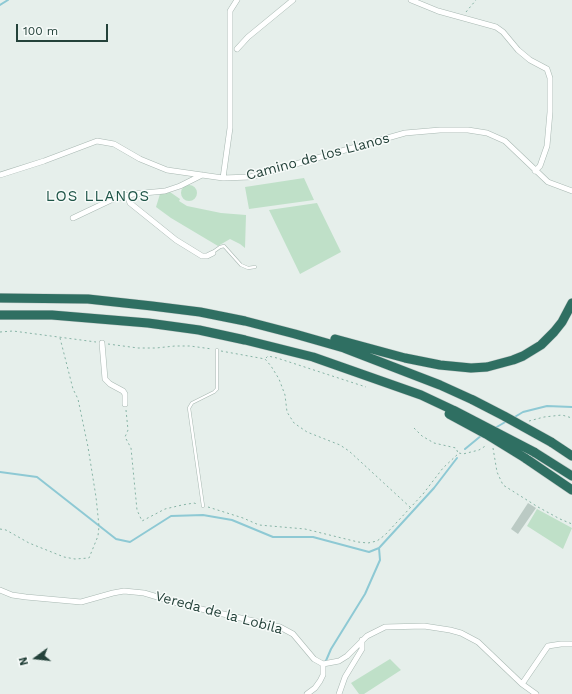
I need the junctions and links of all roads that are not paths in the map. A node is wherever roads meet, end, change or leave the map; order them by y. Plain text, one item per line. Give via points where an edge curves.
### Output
1 (237, 0) edge
2 (293, 0) edge
3 (411, 0) edge
4 (238, 49) dead end
5 (535, 171) junction
6 (0, 175) edge
7 (202, 175) junction
8 (223, 178) junction
9 (572, 191) edge
10 (127, 196) junction
11 (73, 218) dead end
12 (213, 253) joint
13 (255, 267) dead end
14 (0, 298) edge
15 (572, 303) edge
16 (0, 315) edge
17 (245, 321) junction
18 (102, 343) road end
19 (217, 350) road end
20 (126, 404) road end
21 (452, 413) junction
22 (572, 456) edge
23 (572, 476) edge
24 (572, 490) edge
25 (203, 506) road end
26 (0, 590) edge
27 (362, 640) junction
28 (572, 644) edge
29 (323, 664) junction
30 (522, 684) junction
31 (307, 694) edge
32 (338, 694) edge
33 (536, 694) edge

1 - 8 street via 230,11 230,128
2 - 4 street via 248,37
3 - 5 street via 438,11 496,27 518,50 549,73 550,112 547,146 540,166
5 - 8 street, Camino de los Llanos via 505,141 487,133 440,130 405,133 250,177
5 - 9 street, Camino de los Llanos via 548,182
6 - 7 street, Camino de los Llanos via 97,141 114,144 140,159 167,170
7 - 8 street, Camino de los Llanos
7 - 10 street via 165,191
10 - 11 street via 111,200
10 - 12 street via 130,203 176,240 202,256
12 - 13 lane via 220,246 224,246 241,265
14 - 17 highway via 88,299 200,312
15 - 17 highway via 562,322 541,345 513,360 479,368 430,363 283,325
16 - 21 highway via 52,315 199,330 313,357 420,395
17 - 22 highway, bridge via 344,348 440,385 504,416
18 - 20 street via 105,379 123,391
19 - 25 lane via 217,389 192,403 189,408
21 - 23 highway, bridge via 534,452
21 - 24 highway, bridge
26 - 29 street, Vereda de la Lobila via 12,595 81,602 113,593 144,592 188,606 280,627 293,634 314,659
27 - 29 street via 343,658
27 - 30 street via 385,627 424,626 461,633 478,642
27 - 32 street via 362,649
28 - 30 street via 548,646
29 - 31 street via 320,681
30 - 33 street

